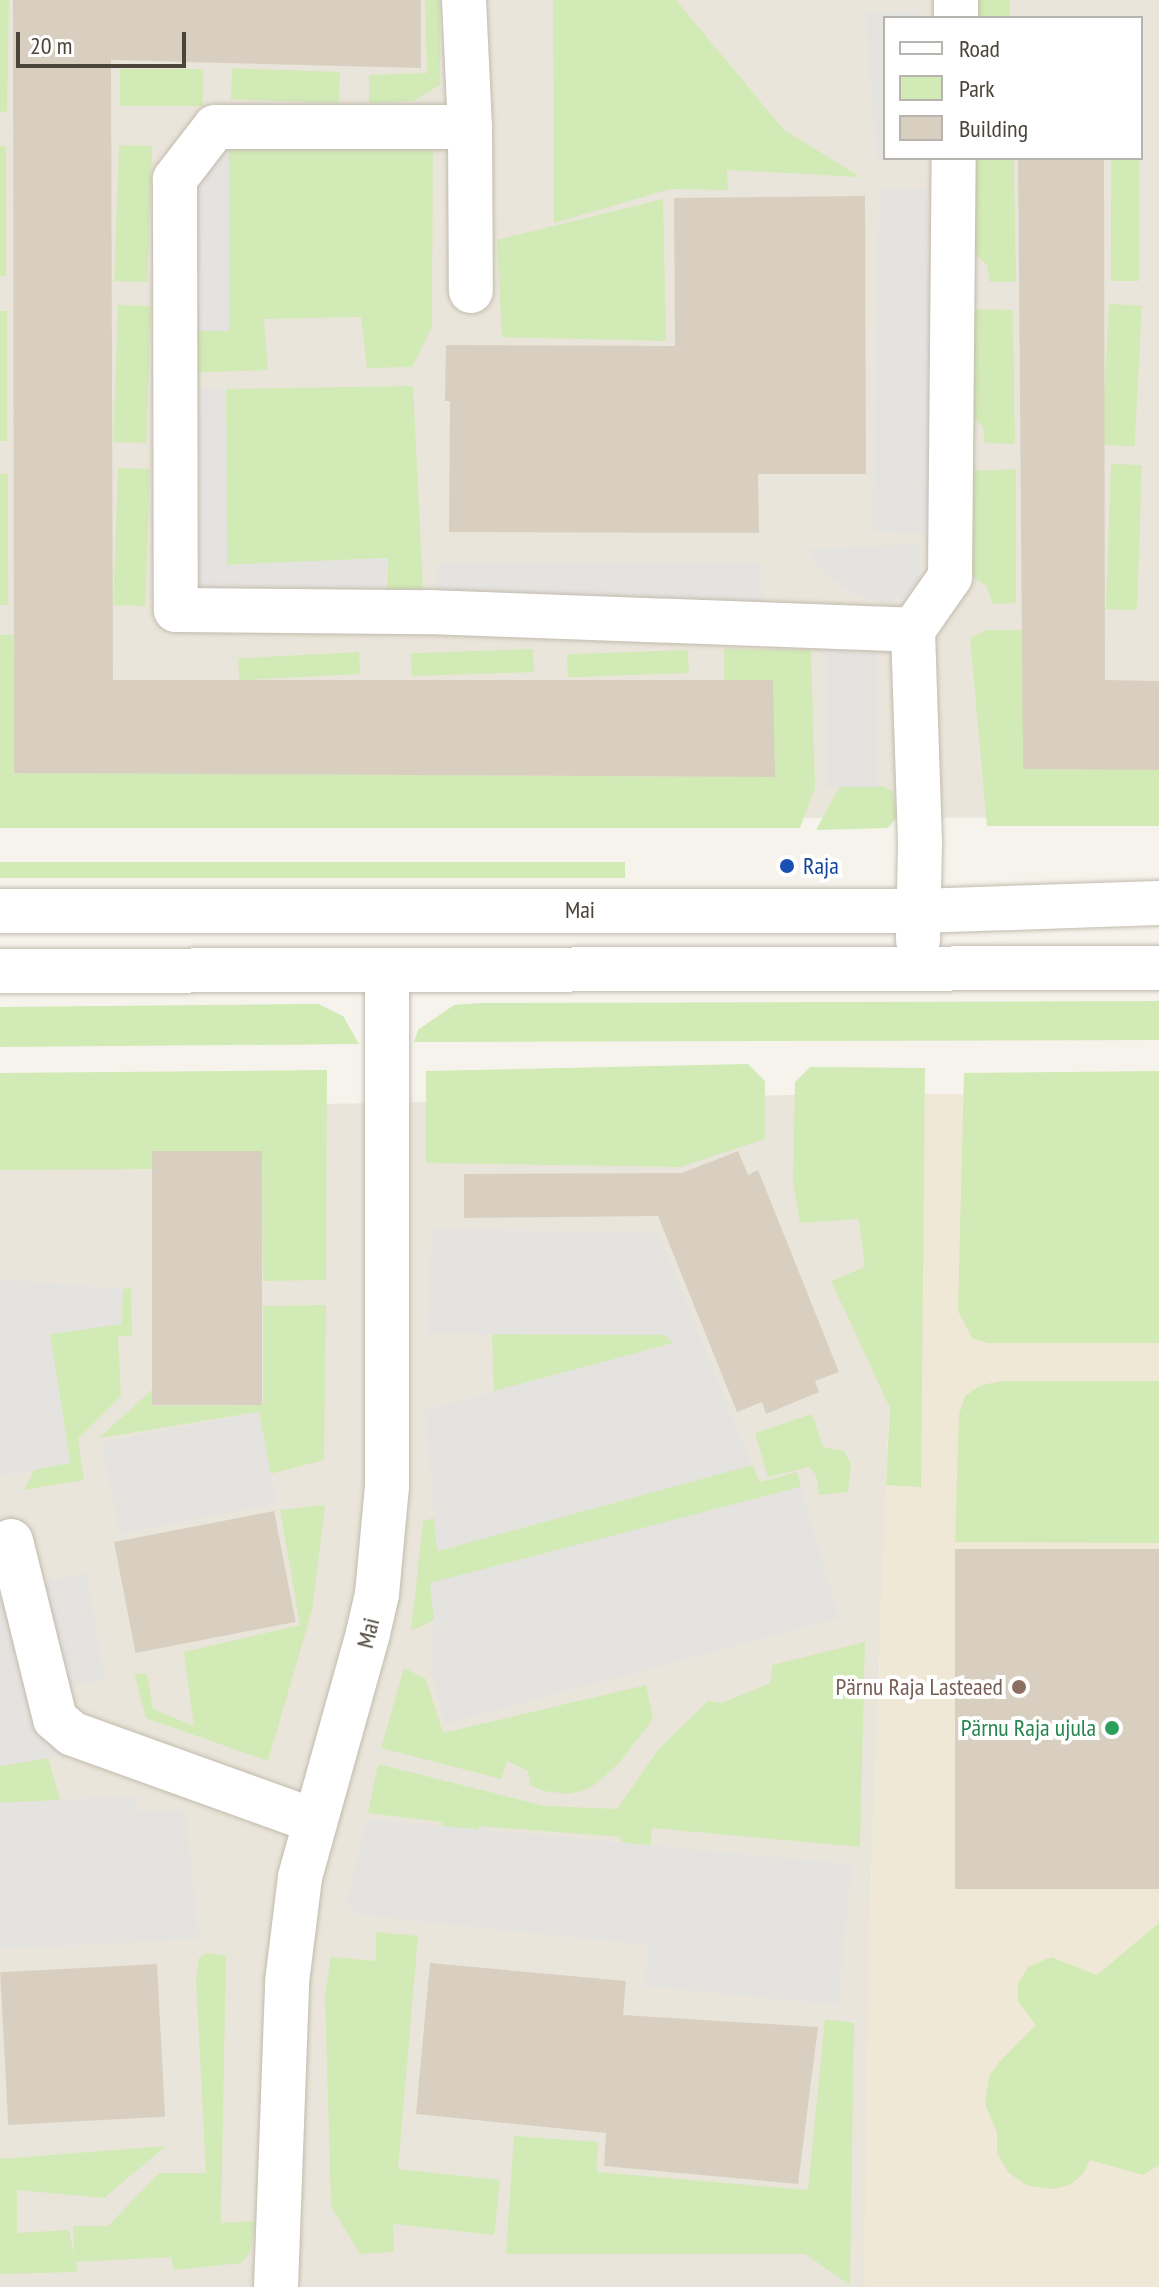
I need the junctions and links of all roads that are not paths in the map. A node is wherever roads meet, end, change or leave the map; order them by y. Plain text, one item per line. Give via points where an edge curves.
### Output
1 (464, 0) edge
2 (470, 127) junction
3 (954, 160) edge
4 (471, 291) dead end
5 (913, 630) junction
6 (1159, 903) edge
7 (0, 911) edge
8 (919, 911) junction
9 (918, 966) junction
10 (1159, 968) edge
11 (387, 970) junction
12 (0, 971) edge
13 (11, 1541) dead end
14 (315, 1821) junction
15 (276, 2287) edge

1 - 2 street
2 - 4 street
2 - 5 street via 215,127 175,179 176,610 429,612
3 - 5 street via 950,577
5 - 8 street
6 - 8 street, Mai
7 - 8 street, Mai
8 - 9 street
9 - 10 street
9 - 11 street
11 - 12 street
11 - 14 street, Mai via 387,1487 377,1594
13 - 14 street via 55,1719 73,1734
14 - 15 street, Mai via 300,1877 287,1982

